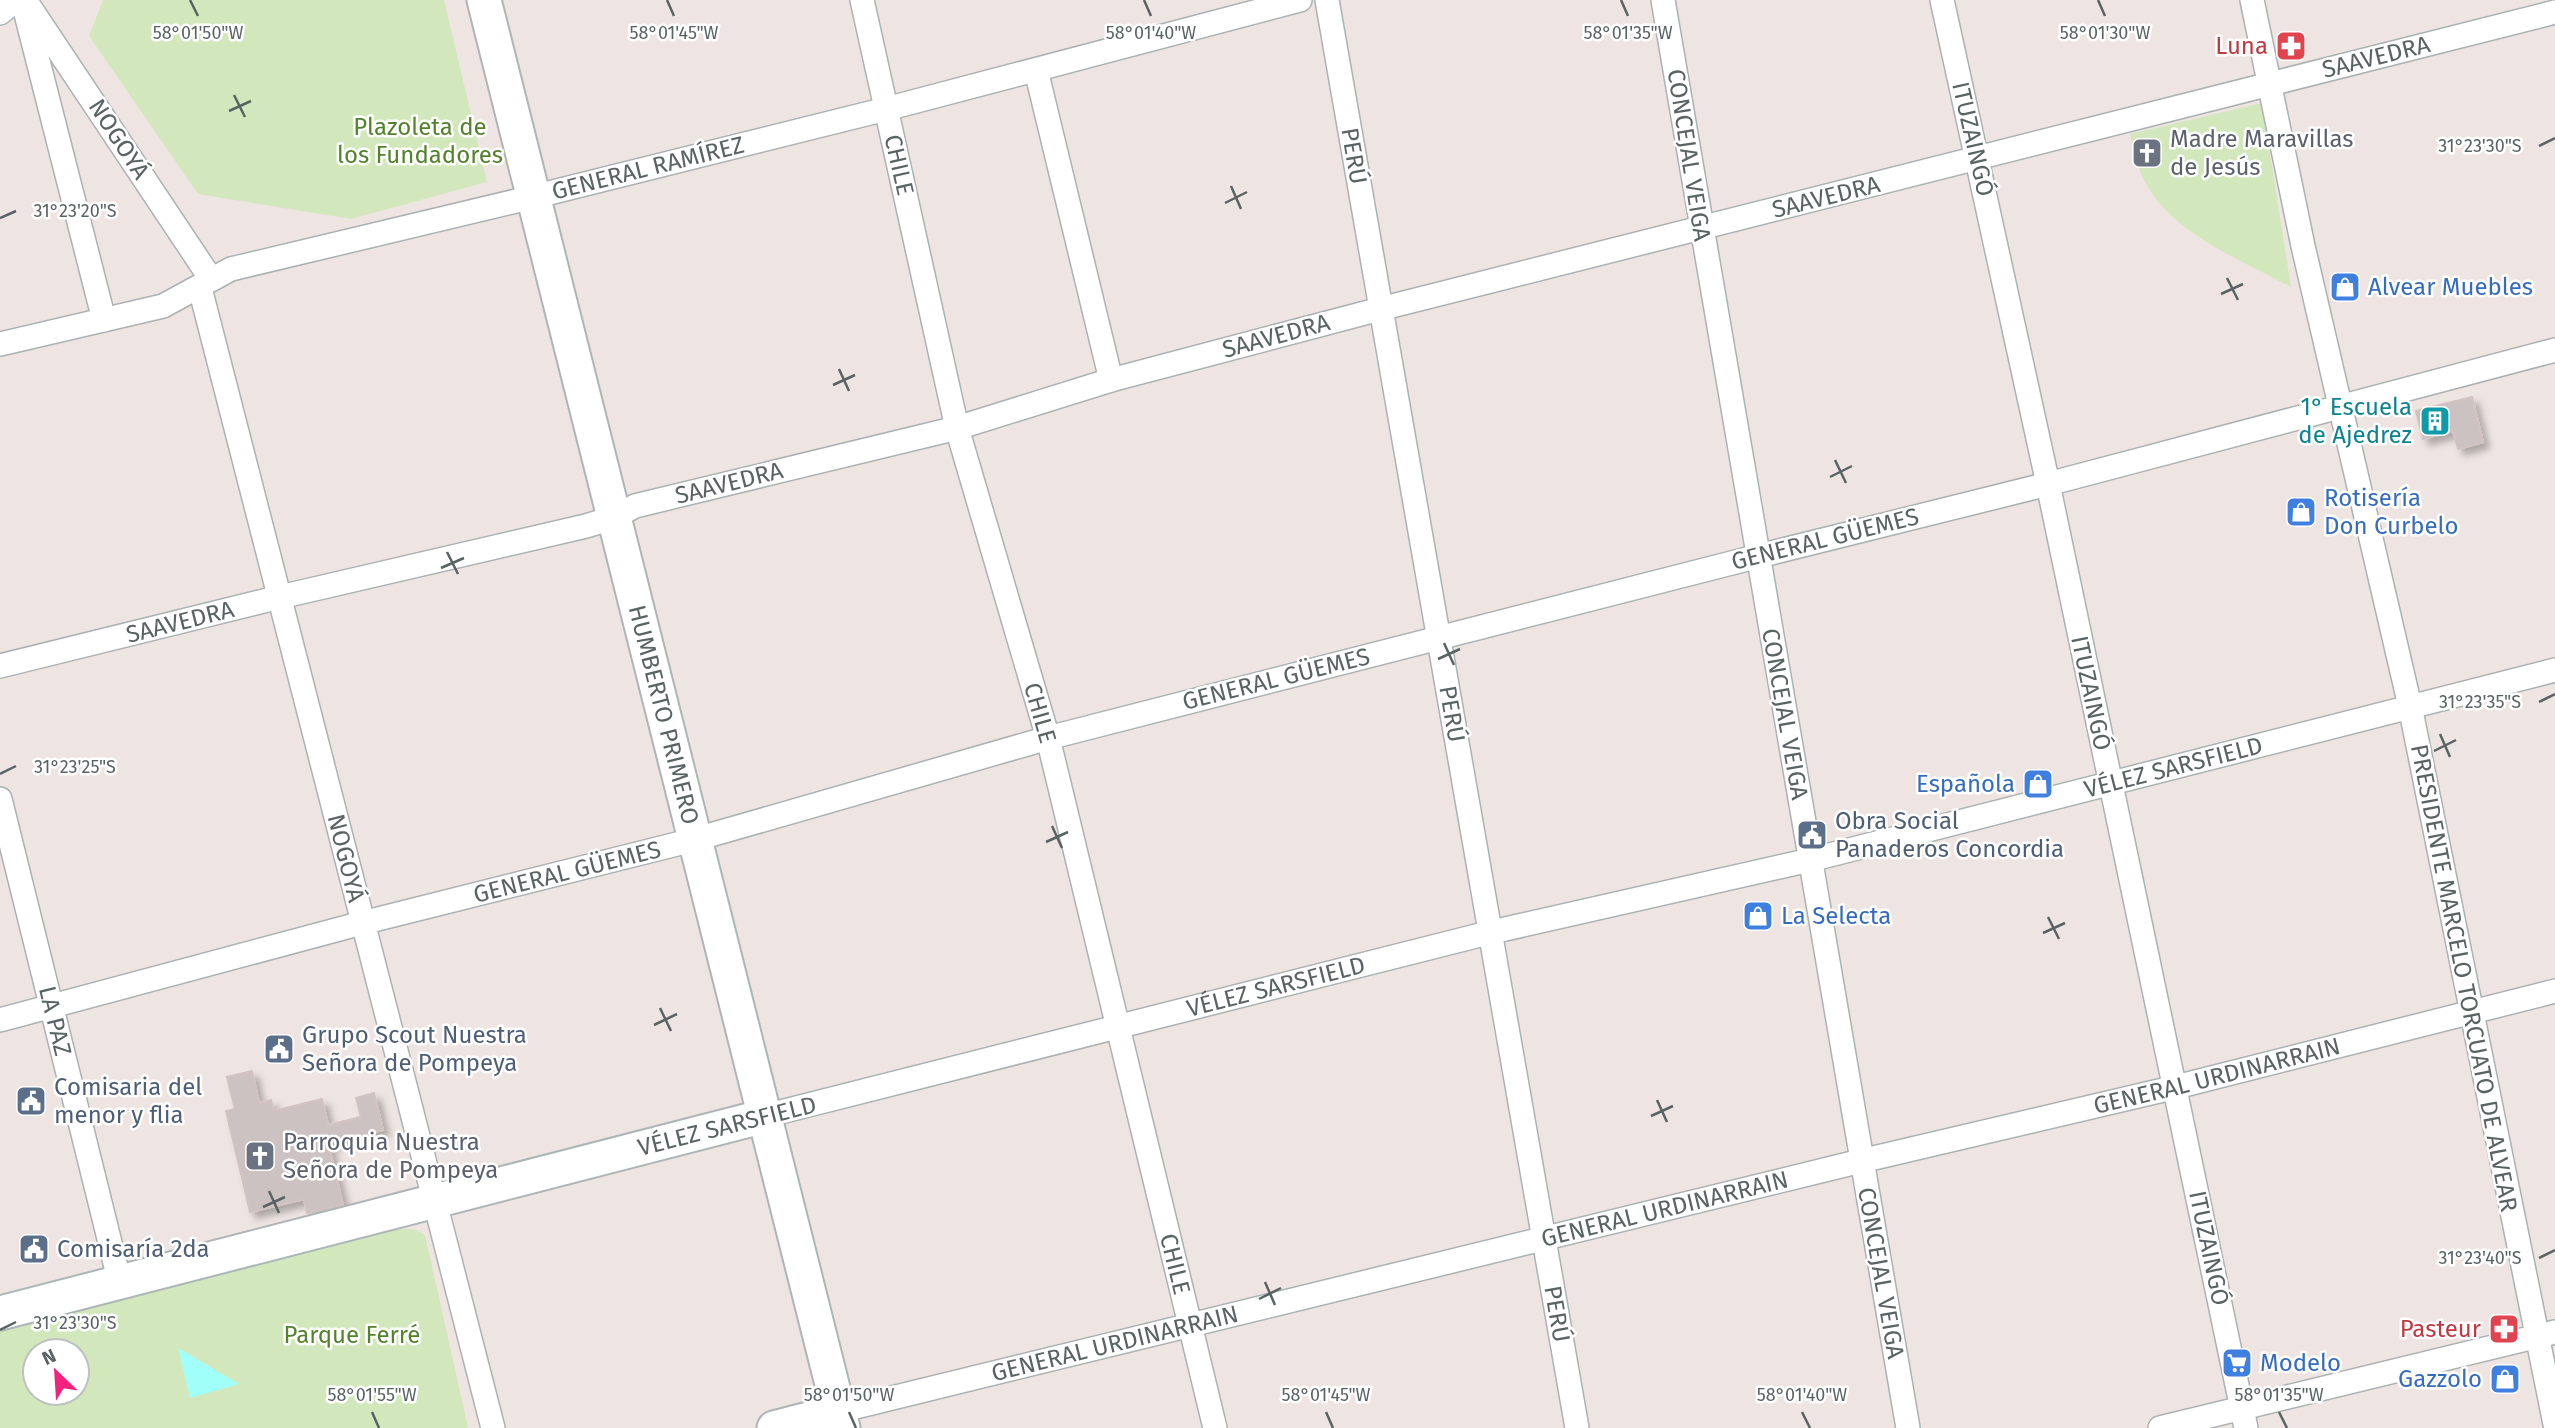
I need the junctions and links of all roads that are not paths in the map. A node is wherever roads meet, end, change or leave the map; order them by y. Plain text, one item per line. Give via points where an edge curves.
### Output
1 (16, 0) edge
2 (24, 0) edge
3 (484, 0) edge
4 (862, 0) edge
5 (1300, 0) edge
6 (1327, 0) edge
7 (1663, 0) edge
8 (1942, 0) edge
9 (2252, 0) edge
10 (2555, 12) edge
11 (0, 13) edge
12 (1036, 70) junction
13 (2270, 84) junction
14 (886, 108) junction
15 (1978, 159) junction
16 (533, 197) junction
17 (1701, 228) junction
18 (205, 283) junction
19 (1380, 309) junction
20 (104, 320) junction
21 (0, 344) edge
22 (2555, 351) edge
23 (1111, 380) junction
24 (2340, 406) junction
25 (957, 428) junction
26 (2048, 484) junction
27 (615, 517) junction
28 (1759, 555) junction
29 (280, 597) junction
30 (1438, 638) junction
31 (0, 666) edge
32 (2555, 670) edge
33 (2410, 706) junction
34 (1048, 738) junction
35 (2109, 785) junction
36 (0, 799) edge
37 (694, 840) junction
38 (1810, 860) junction
39 (362, 923) junction
40 (1492, 932) junction
41 (2555, 991) edge
42 (52, 1008) junction
43 (2472, 1011) junction
44 (0, 1020) edge
45 (1118, 1027) junction
46 (2176, 1087) junction
47 (765, 1116) junction
48 (1861, 1161) junction
49 (435, 1201) junction
50 (1543, 1238) junction
51 (120, 1283) junction
52 (0, 1313) edge
53 (1190, 1325) junction
54 (2545, 1334) edge
55 (2244, 1418) edge
56 (841, 1419) edge
57 (2555, 1424) edge
58 (493, 1428) edge
59 (774, 1428) edge
60 (1215, 1428) edge
61 (1577, 1428) edge
62 (1908, 1428) edge
63 (2160, 1428) edge

1 - 11 street
2 - 18 street, NOGOYÁ
2 - 20 street
3 - 16 street, HUMBERTO PRIMERO
4 - 14 street, CHILE
5 - 12 street, GENERAL RAMÍREZ
6 - 19 street, PERÚ
7 - 17 street, CONCEJAL VEIGA
8 - 15 street, ITUZAINGÓ
9 - 13 street, PRESIDENTE MARCELO TORCUATO DE ALVEAR
10 - 13 street, SAAVEDRA
12 - 14 street, GENERAL RAMÍREZ
12 - 23 street
13 - 15 street, SAAVEDRA
13 - 24 street, PRESIDENTE MARCELO TORCUATO DE ALVEAR
14 - 16 street, GENERAL RAMÍREZ
14 - 25 street, CHILE
15 - 17 street, SAAVEDRA
15 - 26 street, ITUZAINGÓ
16 - 18 street, GENERAL RAMÍREZ via 231,269
16 - 27 street, HUMBERTO PRIMERO
17 - 19 street, SAAVEDRA
17 - 28 street, CONCEJAL VEIGA
18 - 20 street, GENERAL RAMÍREZ via 163,306
18 - 29 street, NOGOYÁ
19 - 23 street, SAAVEDRA
19 - 30 street, PERÚ
20 - 21 street, GENERAL RAMÍREZ
22 - 24 street, GENERAL GÜEMES
23 - 25 street, SAAVEDRA
24 - 26 street, GENERAL GÜEMES
24 - 33 street, PRESIDENTE MARCELO TORCUATO DE ALVEAR
25 - 27 street, SAAVEDRA via 635,506
25 - 34 street, CHILE
26 - 28 street, GENERAL GÜEMES
26 - 35 street, ITUZAINGÓ
27 - 29 street, SAAVEDRA
27 - 37 street, HUMBERTO PRIMERO
28 - 30 street, GENERAL GÜEMES
28 - 38 street, CONCEJAL VEIGA
29 - 31 street, SAAVEDRA
29 - 39 street, NOGOYÁ
30 - 34 street, GENERAL GÜEMES
30 - 40 street, PERÚ
32 - 33 street, VÉLEZ SARSFIELD
33 - 35 street, VÉLEZ SARSFIELD
33 - 43 street, PRESIDENTE MARCELO TORCUATO DE ALVEAR
34 - 37 street, GENERAL GÜEMES
34 - 45 street, CHILE
35 - 38 street, VÉLEZ SARSFIELD
35 - 46 street, ITUZAINGÓ
36 - 42 street, LA PAZ
37 - 39 street, GENERAL GÜEMES
37 - 47 street, HUMBERTO PRIMERO
38 - 40 street, VÉLEZ SARSFIELD
38 - 48 street, CONCEJAL VEIGA
39 - 42 street, GENERAL GÜEMES
39 - 49 street, NOGOYÁ
40 - 45 street, VÉLEZ SARSFIELD
40 - 50 street, PERÚ
41 - 43 street, GENERAL URDINARRAIN
42 - 44 street, GENERAL GÜEMES
42 - 51 street, LA PAZ
43 - 46 street, GENERAL URDINARRAIN
43 - 54 street, PRESIDENTE MARCELO TORCUATO DE ALVEAR
45 - 47 street, VÉLEZ SARSFIELD
45 - 53 street, CHILE
46 - 48 street, GENERAL URDINARRAIN
46 - 55 street, ITUZAINGÓ
47 - 49 street, VÉLEZ SARSFIELD
47 - 56 street, HUMBERTO PRIMERO
48 - 50 street, GENERAL URDINARRAIN
48 - 62 street, CONCEJAL VEIGA
49 - 51 street, VÉLEZ SARSFIELD
49 - 58 street, NOGOYÁ
50 - 53 street, GENERAL URDINARRAIN
50 - 61 street, PERÚ
51 - 52 street, VÉLEZ SARSFIELD
53 - 56 street, GENERAL URDINARRAIN
53 - 60 street, CHILE
54 - 55 street
54 - 57 street, PRESIDENTE MARCELO TORCUATO DE ALVEAR
55 - 63 street
56 - 59 street, GENERAL URDINARRAIN

